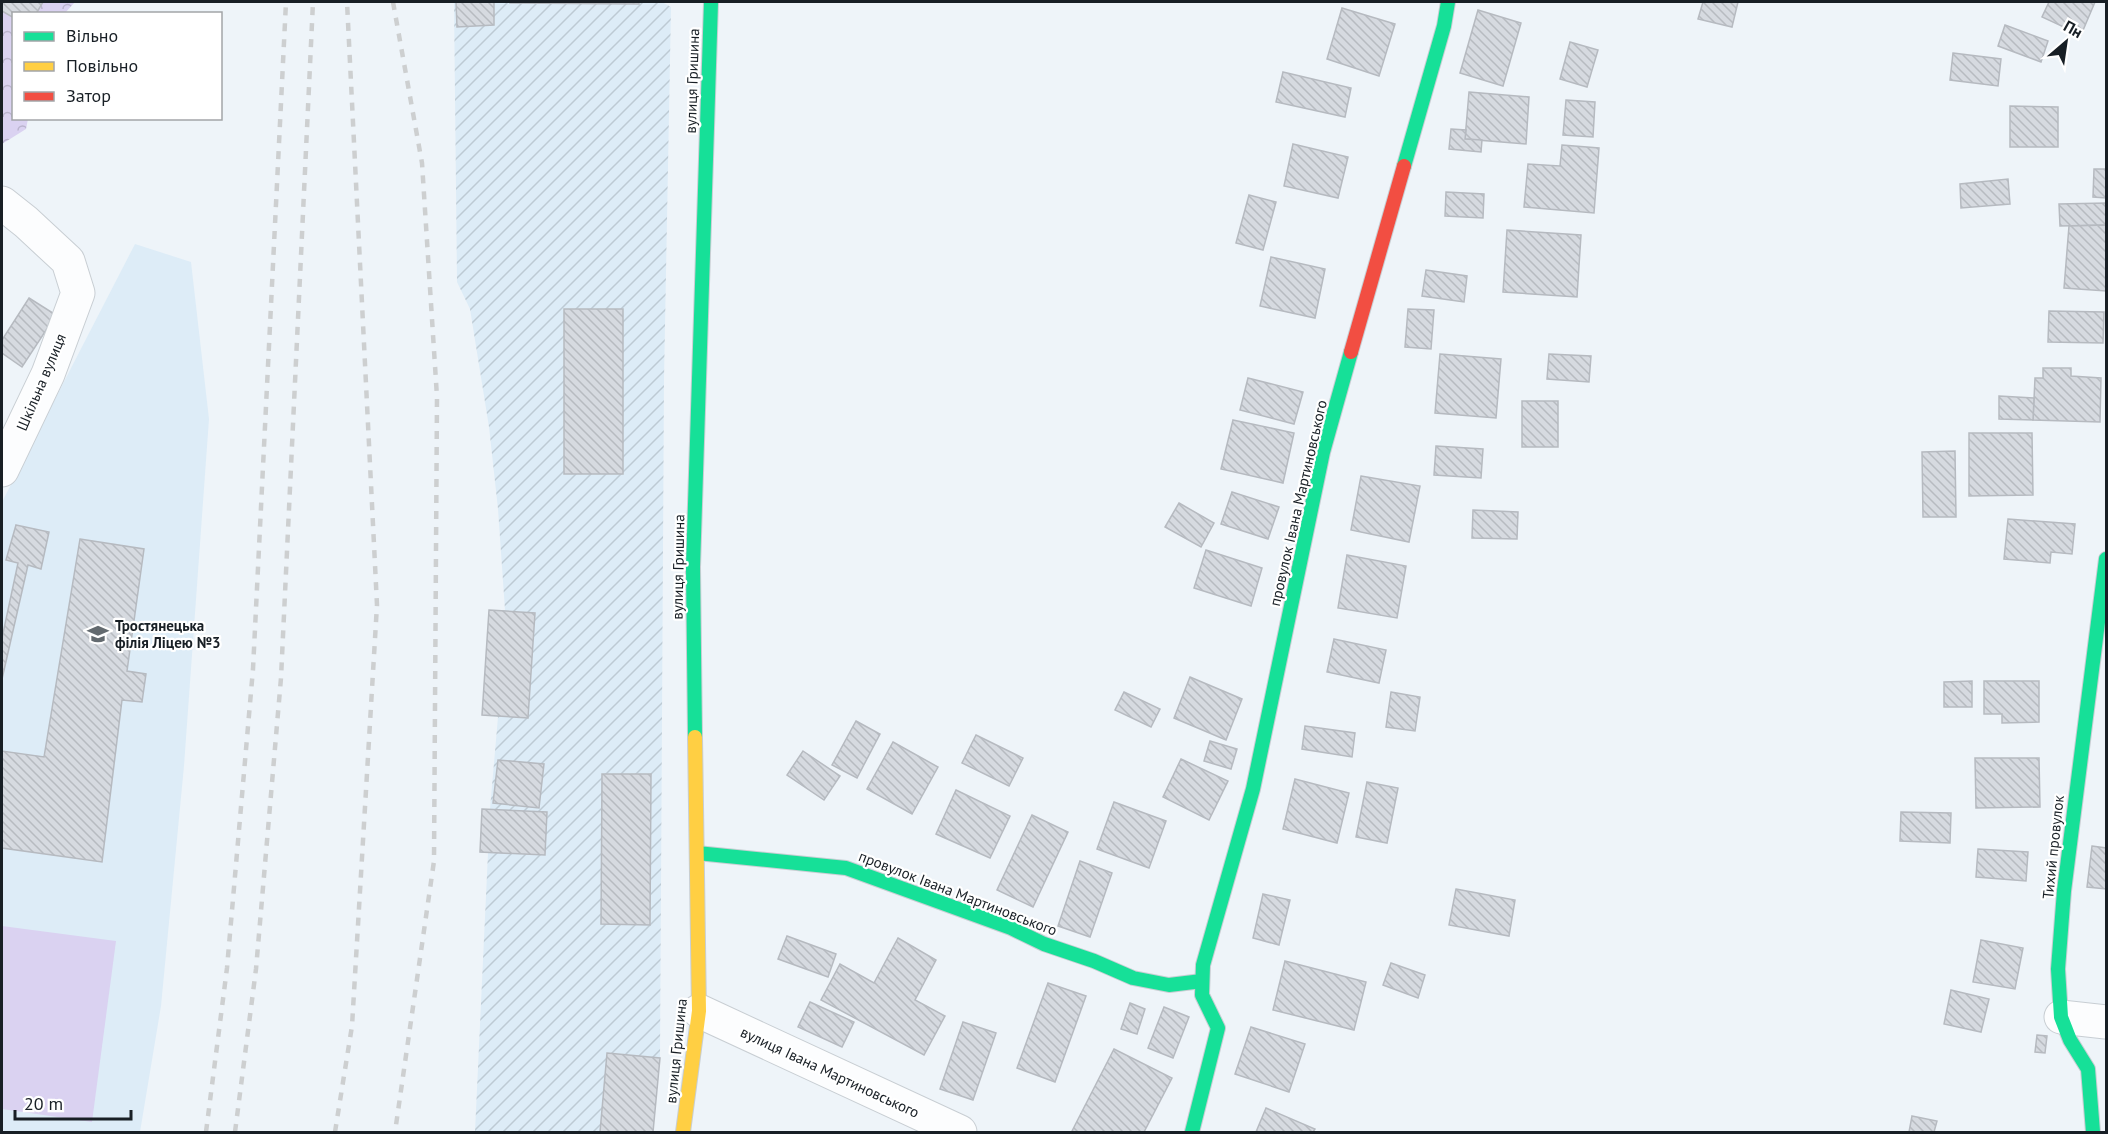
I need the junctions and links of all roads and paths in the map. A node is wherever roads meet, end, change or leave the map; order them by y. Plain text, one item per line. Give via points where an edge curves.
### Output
1 (711, 2) edge
2 (1448, 2) edge
3 (2, 203) edge
4 (2, 470) edge
5 (2106, 559) edge
6 (697, 853) junction
7 (1202, 981) junction
8 (699, 1011) junction
9 (2061, 1017) junction
10 (2106, 1022) edge
11 (683, 1132) edge
12 (960, 1132) edge
13 (1192, 1132) edge
14 (2092, 1132) edge

1 - 6 street, вулиця Гришина via 693,567
2 - 7 street, провулок Івана Мартиновського via 1323,452 1253,789 1203,965
3 - 4 street, Шкільна вулиця via 68,261 78,293 48,375
5 - 9 street, Тихий провулок via 2064,891 2058,969
6 - 7 street, провулок Івана Мартиновського via 846,868 1011,928 1132,978 1169,985
6 - 8 street, вулиця Гришина
7 - 13 street, провулок Івана Мартиновського via 1202,995 1218,1028
8 - 11 street, вулиця Гришина
8 - 12 street, вулиця Івана Мартиновського
9 - 10 street
9 - 14 street, Тихий провулок via 2088,1069

